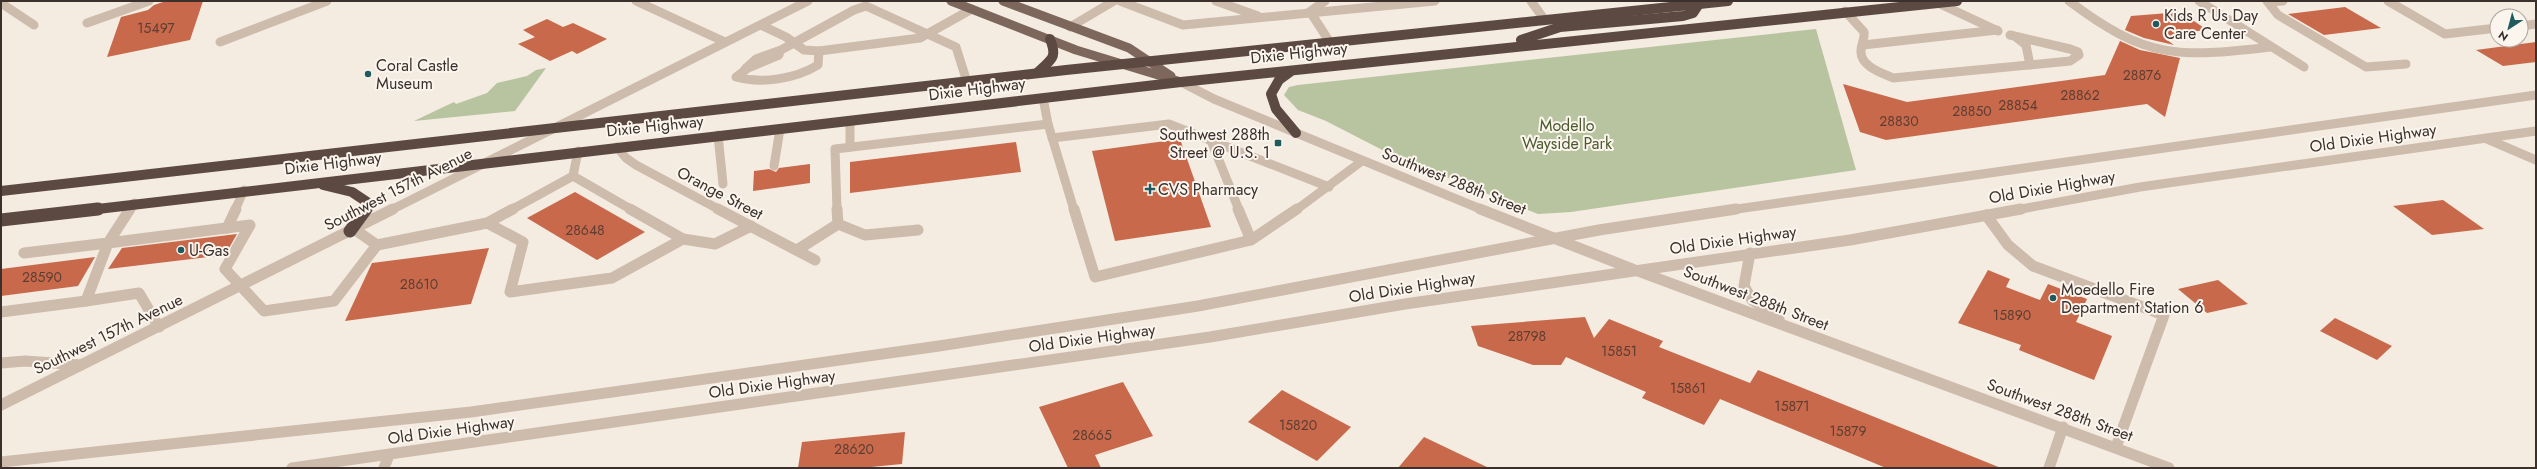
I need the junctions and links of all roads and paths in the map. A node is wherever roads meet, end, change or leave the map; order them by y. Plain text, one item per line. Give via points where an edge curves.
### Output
1 (149, 1) edge
2 (327, 1) edge
3 (636, 1) edge
4 (808, 1) edge
5 (951, 1) edge
6 (1003, 1) edge
7 (1114, 1) edge
8 (1120, 1) edge
9 (1216, 1) edge
10 (1325, 1) edge
11 (1435, 1) edge
12 (1531, 1) edge
13 (1728, 1) edge
14 (1921, 1) edge
15 (1957, 1) edge
16 (2069, 1) edge
17 (2200, 1) edge
18 (2282, 1) edge
19 (2388, 1) edge
20 (2268, 2) edge
21 (1, 3) edge
22 (1695, 3) edge
23 (1938, 3) junction
24 (1901, 5) junction
25 (972, 9) junction
26 (1845, 11) junction
27 (1310, 13) junction
28 (1262, 18) junction
29 (1544, 19) junction
30 (88, 23) dead end
31 (34, 25) dead end
32 (760, 25) junction
33 (1070, 27) junction
34 (2489, 29) edge
35 (1997, 30) junction
36 (930, 34) junction
37 (2010, 35) junction
38 (1050, 39) junction
39 (1329, 41) junction
40 (220, 42) dead end
41 (725, 42) junction
42 (794, 43) junction
43 (1863, 44) junction
44 (1497, 47) junction
45 (2270, 47) junction
46 (819, 51) junction
47 (1148, 61) junction
48 (1120, 64) junction
49 (2406, 64) dead end
50 (2030, 65) junction
51 (2304, 66) dead end
52 (1294, 70) junction
53 (1035, 74) junction
54 (967, 82) junction
55 (1181, 82) junction
56 (2536, 95) edge
57 (1043, 98) junction
58 (850, 121) junction
59 (1048, 124) junction
60 (555, 128) junction
61 (780, 128) junction
62 (2536, 131) edge
63 (1296, 133) junction
64 (718, 135) junction
65 (1052, 138) junction
66 (1210, 138) junction
67 (2487, 139) junction
68 (617, 147) junction
69 (850, 148) junction
70 (578, 151) junction
71 (2536, 160) edge
72 (490, 161) junction
73 (1362, 161) junction
74 (774, 166) dead end
75 (573, 176) junction
76 (304, 183) junction
77 (723, 184) dead end
78 (1329, 187) junction
79 (244, 190) junction
80 (1, 191) edge
81 (134, 204) junction
82 (1986, 216) junction
83 (1, 220) edge
84 (487, 223) junction
85 (838, 224) junction
86 (752, 226) junction
87 (227, 228) junction
88 (352, 230) junction
89 (918, 230) dead end
90 (1556, 238) junction
91 (684, 239) junction
92 (1251, 240) junction
93 (108, 243) junction
94 (376, 245) junction
95 (797, 250) junction
96 (24, 253) dead end
97 (1750, 253) junction
98 (815, 260) dead end
99 (1635, 270) junction
100 (241, 285) junction
101 (86, 301) junction
102 (1, 312) edge
103 (159, 327) junction
104 (1790, 327) junction
105 (1, 363) edge
106 (81, 366) junction
107 (1, 405) edge
108 (2063, 427) junction
109 (2116, 447) junction
110 (389, 454) junction
111 (1, 462) edge
112 (292, 468) edge
113 (384, 468) edge
114 (2049, 468) edge
115 (2169, 468) edge

1 - 30 street
2 - 40 street
3 - 41 street
4 - 32 street, Southwest 157th Avenue
5 - 25 main road, Southwest 288th Street
6 - 33 main road, Southwest 288th Street
7 - 33 street
8 - 28 street via 1183,25
9 - 28 street
10 - 27 street
11 - 27 street
12 - 29 street
13 - 22 highway, Dixie Highway
14 - 24 highway
15 - 23 highway, Dixie Highway
16 - 45 street via 2125,39 2156,51 2186,55
17 - 45 street
18 - 20 street
19 - 34 street via 2445,34
20 - 49 street via 2278,15 2366,67
21 - 31 street
22 - 29 highway, Dixie Highway
22 - 44 highway via 1694,13 1683,16 1560,27
23 - 24 highway, Dixie Highway
23 - 35 street
24 - 26 highway, Dixie Highway
25 - 36 street
25 - 38 main road, Southwest 288th Street
26 - 43 street via 1862,28
26 - 44 highway, Dixie Highway
27 - 28 street
27 - 39 street
29 - 39 highway, Dixie Highway
32 - 41 street, Southwest 157th Avenue
32 - 42 street
33 - 47 main road, Southwest 288th Street via 1129,48
35 - 37 street
35 - 43 street via 1885,44
36 - 42 street via 866,6
36 - 46 street via 908,41
36 - 54 street via 956,47
37 - 50 street via 2025,42 2030,54
37 - 50 street via 2070,49 2079,55 2070,61
38 - 48 main road, Southwest 288th Street
38 - 53 highway via 1055,52 1054,58
39 - 47 highway, Dixie Highway
41 - 60 street, Southwest 157th Avenue
42 - 46 street via 808,51
42 - 46 street via 759,66 745,69 737,74 736,78 804,74 818,65
43 - 50 street via 1861,53 1869,64 1876,71 1893,78
44 - 52 highway, Dixie Highway
45 - 51 street
47 - 48 highway, Dixie Highway
47 - 55 main road, Southwest 288th Street
48 - 53 highway, Dixie Highway
48 - 55 main road, Southwest 288th Street
52 - 55 highway, Dixie Highway
52 - 63 highway via 1275,82 1269,93 1271,100
53 - 54 highway, Dixie Highway
54 - 60 highway, Dixie Highway
55 - 57 highway, Dixie Highway
55 - 63 street, Southwest 288th Street via 1214,99
56 - 90 street via 1773,203
57 - 58 highway, Dixie Highway
57 - 59 street
58 - 61 highway, Dixie Highway
58 - 69 street
59 - 65 street
59 - 69 street
60 - 72 street, Southwest 157th Avenue
60 - 80 highway, Dixie Highway
61 - 64 highway, Dixie Highway
61 - 74 street
62 - 67 street, Old Dixie Highway
63 - 73 street, Southwest 288th Street
64 - 68 highway, Dixie Highway
64 - 77 street
65 - 66 street via 1169,124
65 - 92 street via 1096,277
66 - 78 street
66 - 92 street
67 - 71 street
67 - 82 street, Old Dixie Highway via 2140,187
68 - 70 highway, Dixie Highway
68 - 86 street, Orange Street via 636,165
69 - 85 street via 835,150
70 - 72 highway, Dixie Highway
70 - 75 street
72 - 76 highway, Dixie Highway
72 - 88 street, Southwest 157th Avenue
73 - 78 street
73 - 90 street, Southwest 288th Street
75 - 84 street
75 - 91 street
76 - 79 highway, Dixie Highway
76 - 88 highway via 346,188 359,194 367,202 365,211
78 - 92 street
79 - 81 highway, Dixie Highway
79 - 87 street
81 - 83 highway, Dixie Highway
81 - 93 street
82 - 97 street, Old Dixie Highway via 1850,240
82 - 109 street via 2008,245 2033,266 2164,315
84 - 91 street via 523,242 510,292 612,278
84 - 94 street
85 - 89 street via 865,236
85 - 95 street
86 - 91 street via 715,244
86 - 95 street, Orange Street
87 - 93 street
87 - 100 street via 250,225 225,269
88 - 94 street
88 - 100 street, Southwest 157th Avenue
90 - 99 street, Southwest 288th Street
90 - 111 street via 1147,314 646,388 352,426
93 - 96 street
93 - 101 street
94 - 100 street via 334,301 264,311
95 - 98 street, Orange Street
97 - 99 street, Old Dixie Highway
97 - 104 street via 1744,286 1752,300
99 - 104 street, Southwest 288th Street
99 - 110 street, Old Dixie Highway via 1405,304 1202,338
100 - 103 street, Southwest 157th Avenue
101 - 102 street
101 - 103 street via 139,293
103 - 106 street, Southwest 157th Avenue
104 - 108 street, Southwest 288th Street
105 - 106 street via 24,361
106 - 107 street, Southwest 157th Avenue
108 - 109 street, Southwest 288th Street
108 - 114 street
109 - 115 street, Southwest 288th Street
110 - 112 street, Old Dixie Highway
110 - 113 street

